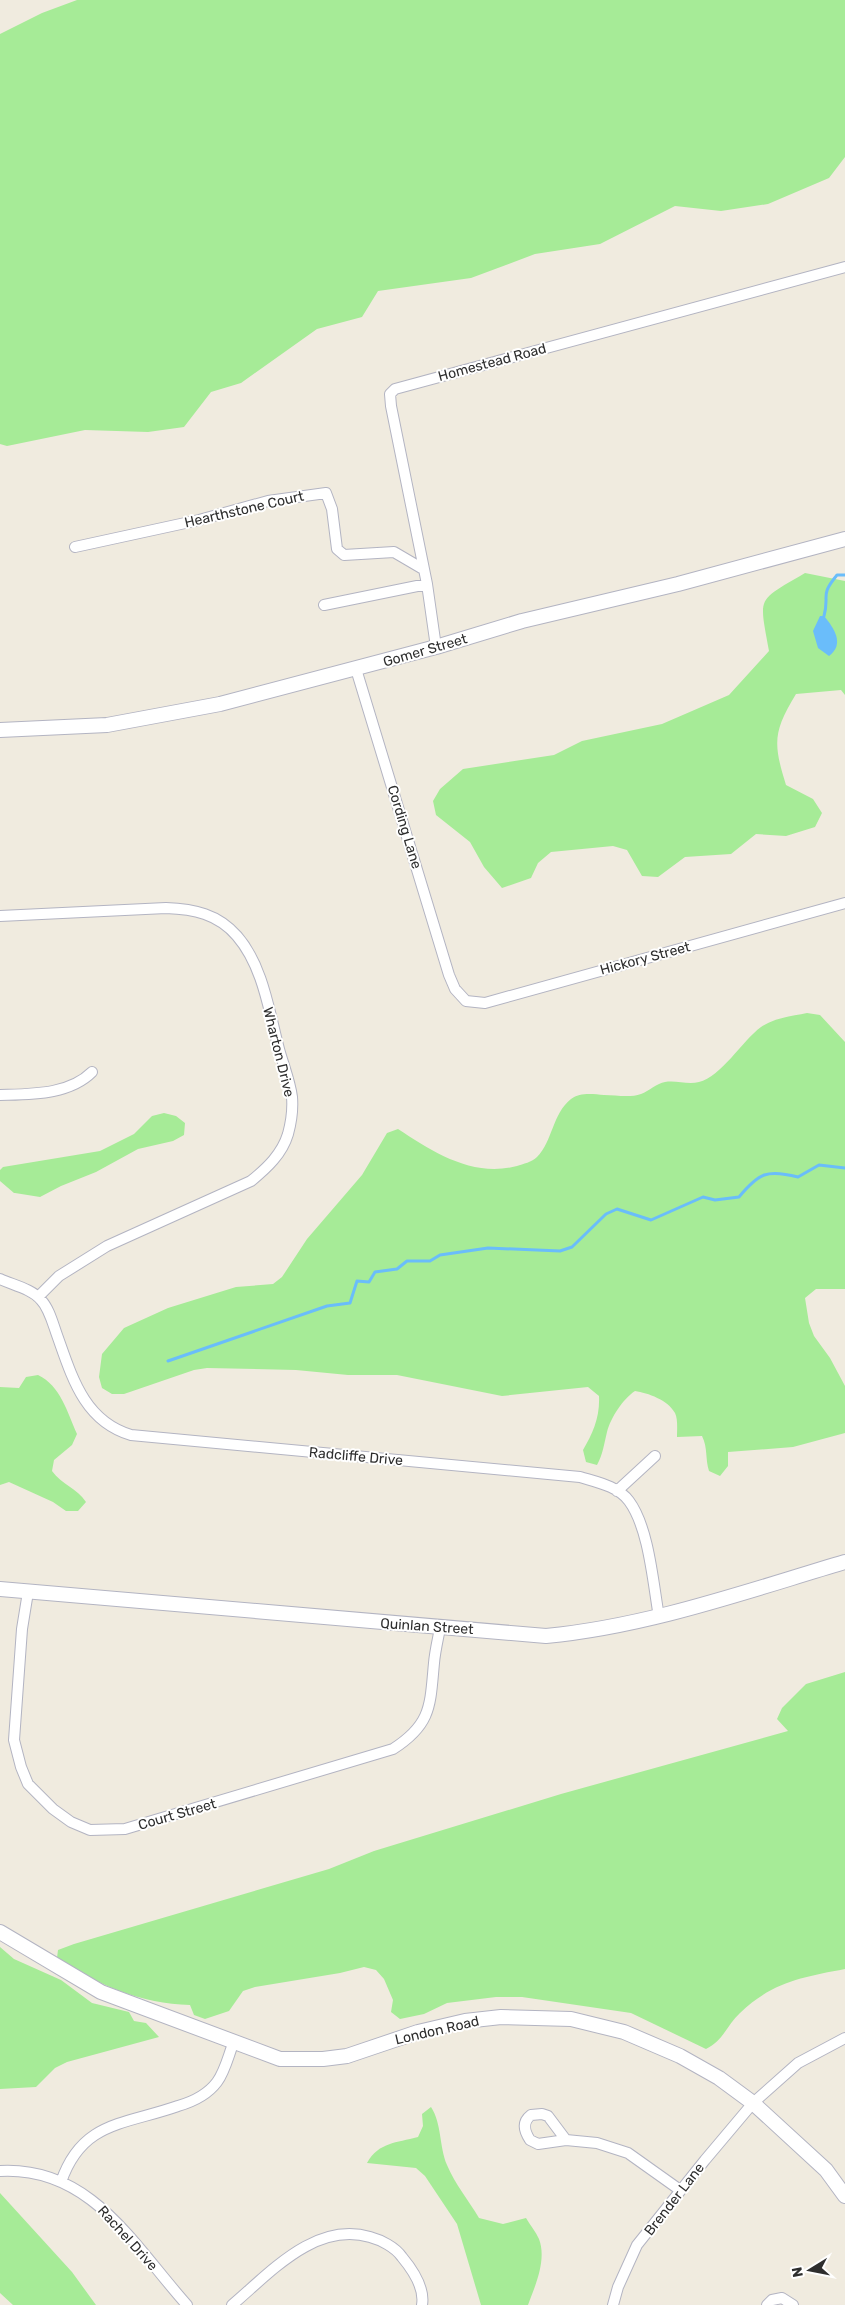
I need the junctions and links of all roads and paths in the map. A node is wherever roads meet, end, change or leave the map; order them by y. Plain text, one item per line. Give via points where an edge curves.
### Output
1 (845, 266) edge
2 (845, 539) edge
3 (75, 547) dead end
4 (423, 569) junction
5 (426, 584) junction
6 (324, 605) dead end
7 (436, 648) junction
8 (356, 669) junction
9 (0, 730) edge
10 (845, 903) edge
11 (0, 916) edge
12 (453, 984) joint
13 (92, 1072) dead end
14 (0, 1095) edge
15 (0, 1279) edge
16 (38, 1297) junction
17 (655, 1456) dead end
18 (617, 1491) junction
19 (845, 1562) edge
20 (0, 1590) edge
21 (28, 1592) junction
22 (659, 1617) junction
23 (440, 1628) junction
24 (0, 1932) edge
25 (845, 2038) edge
26 (233, 2044) junction
27 (753, 2103) junction
28 (566, 2140) dead end
29 (0, 2171) edge
30 (61, 2182) junction
31 (680, 2190) junction
32 (845, 2196) edge
33 (187, 2305) edge
34 (232, 2305) edge
35 (422, 2305) edge
36 (613, 2305) edge
37 (767, 2305) edge
38 (792, 2305) edge

1 - 4 street, Homestead Road via 396,389 390,394 391,406
2 - 7 street, Gomer Street via 678,584 522,621
3 - 4 street, Hearthstone Court via 268,501 326,492 332,509 337,549 344,555 394,552
4 - 5 street, Homestead Road
5 - 6 street
5 - 7 street, Homestead Road
7 - 8 street, Gomer Street
8 - 9 street, Gomer Street via 174,714 107,725
8 - 12 street, Cording Lane
10 - 12 street, Hickory Street via 484,1002 466,1002
11 - 16 street, Wharton Drive via 166,908 199,911 221,922 237,935 252,956 292,1097 292,1118 282,1147 266,1169 251,1181 107,1246 59,1276
13 - 14 street via 75,1086
15 - 16 street
16 - 18 street, Radcliffe Drive via 51,1319 67,1364 87,1404 95,1416 119,1431 141,1436 580,1477
17 - 18 street
18 - 22 street, Radcliffe Drive via 628,1500 640,1524
19 - 22 street, Quinlan Street
20 - 21 street, Quinlan Street
21 - 23 street, Quinlan Street
21 - 23 street, Court Street via 14,1740 28,1784 53,1809 90,1830 126,1829 393,1749 408,1739 428,1712
22 - 23 street, Quinlan Street via 546,1636
24 - 26 street, London Road via 101,1992
25 - 27 street, Brender Lane via 798,2063
26 - 27 street, London Road via 280,2060 323,2059 347,2056 418,2032 465,2021 501,2017 571,2019 624,2032 665,2049 719,2078
26 - 30 street via 225,2067 207,2092 188,2103 94,2133 68,2161
27 - 31 street, Brender Lane
27 - 32 street, London Road via 826,2170
28 - 31 street via 628,2153
29 - 30 street, Rachel Drive via 50,2176
30 - 33 street, Rachel Drive via 80,2190 100,2206
31 - 36 street, Brender Lane via 637,2245
34 - 35 street via 289,2257 310,2244 337,2236 360,2234 375,2238 400,2254 415,2275
37 - 38 street via 782,2298

